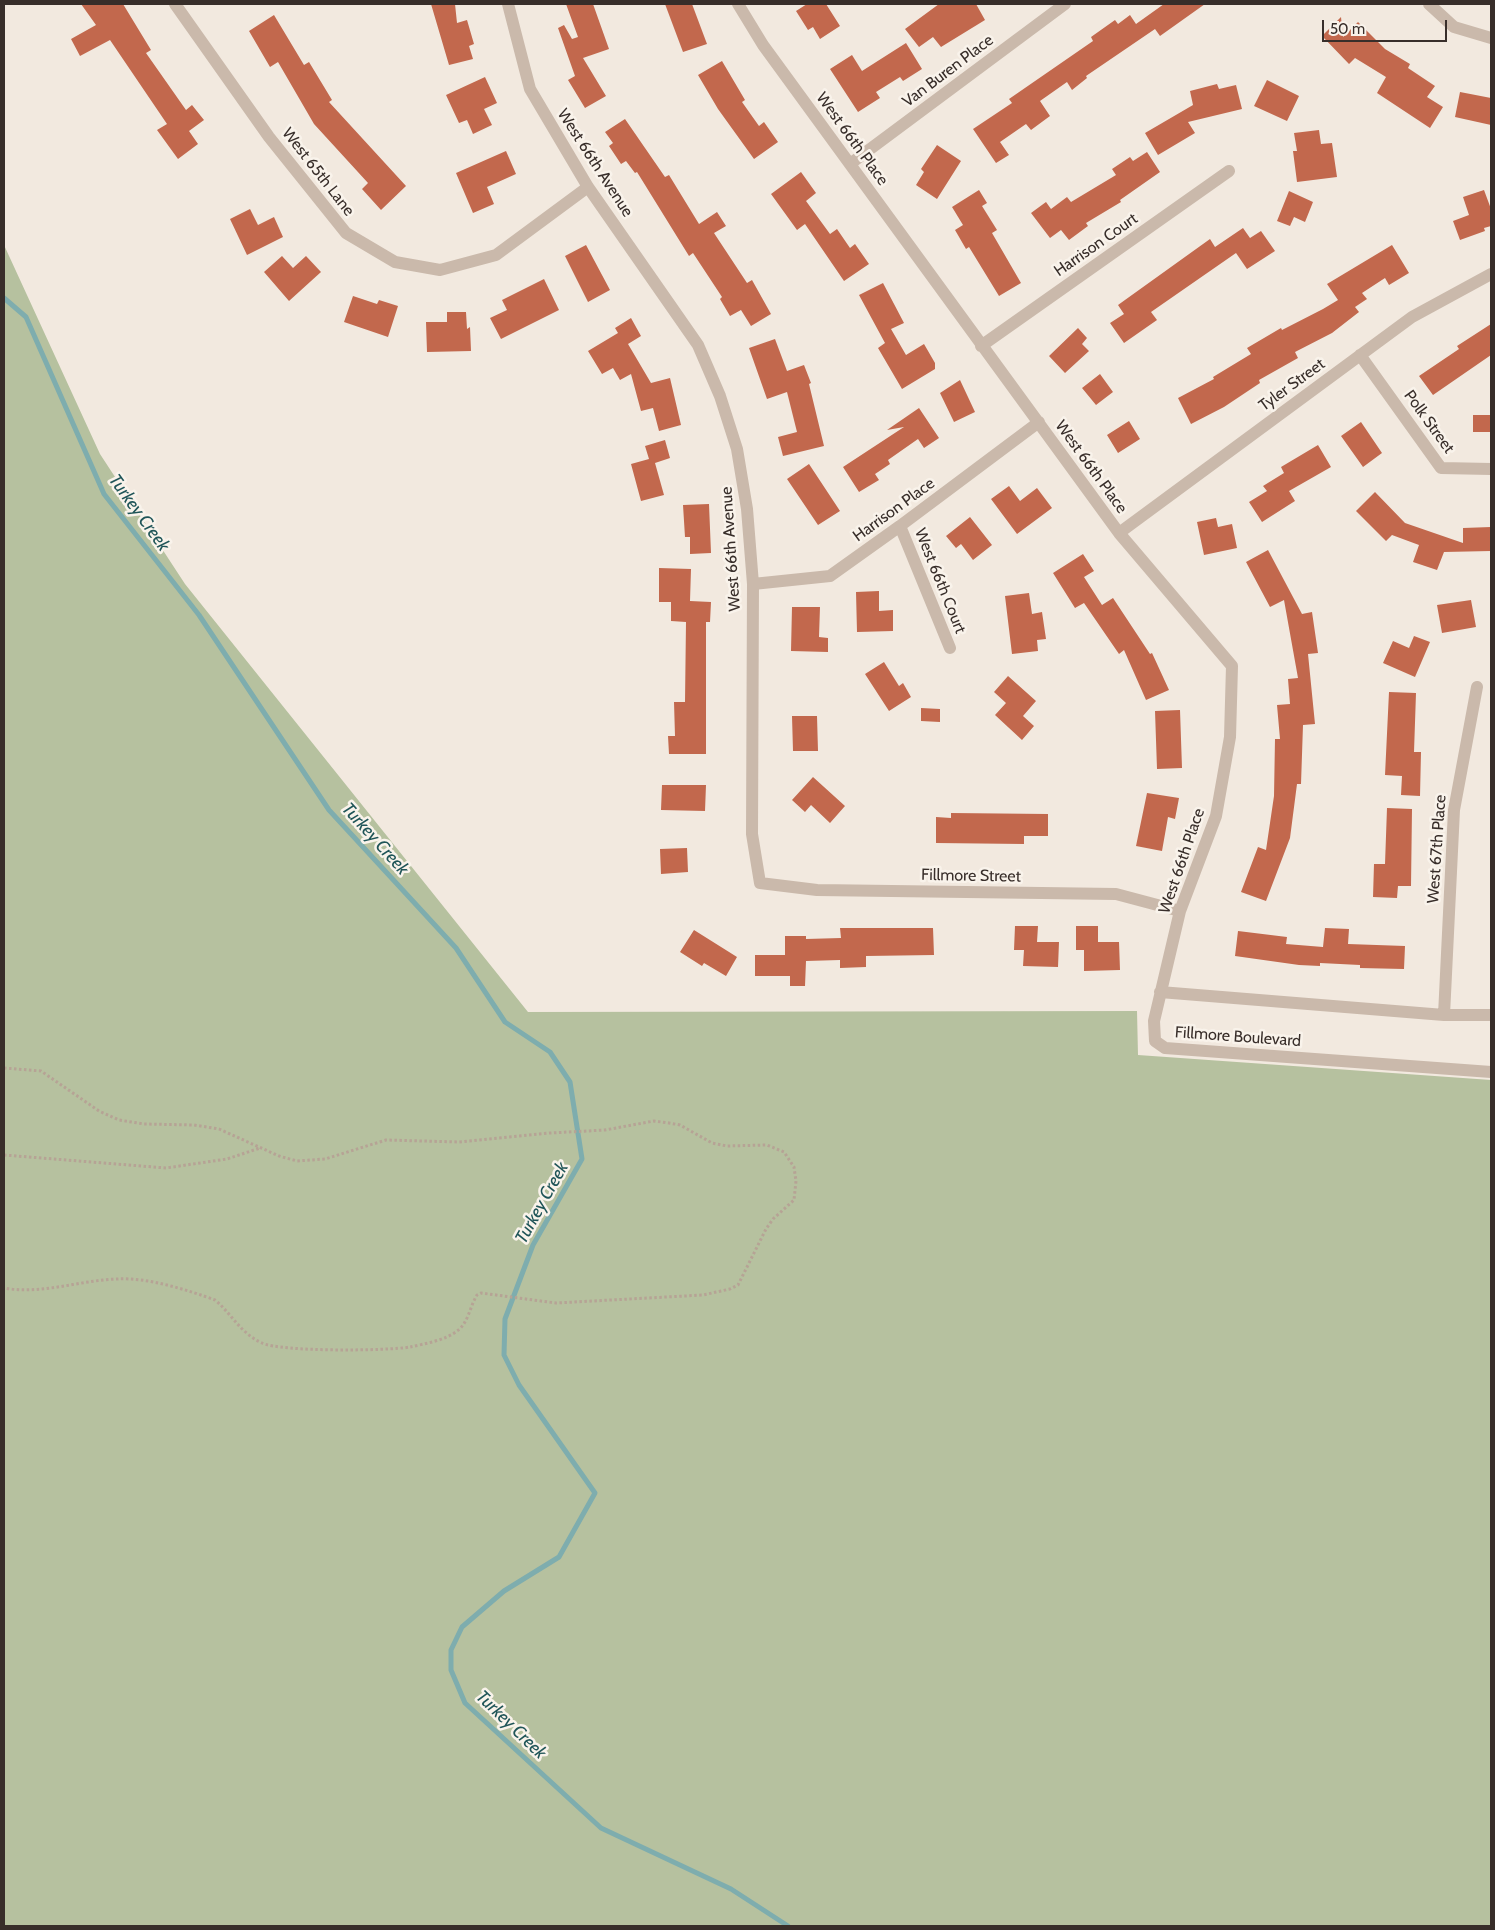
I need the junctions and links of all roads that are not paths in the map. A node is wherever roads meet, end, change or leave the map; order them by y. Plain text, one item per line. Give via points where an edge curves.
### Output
1 (174, 4) edge
2 (508, 4) edge
3 (738, 4) edge
4 (1065, 4) edge
5 (1429, 4) edge
6 (1048, 8) edge
7 (1491, 38) edge
8 (850, 164) junction
9 (1229, 171) dead end
10 (588, 187) junction
11 (1491, 274) edge
12 (981, 346) junction
13 (1360, 355) junction
14 (1039, 422) junction
15 (1491, 469) edge
16 (900, 526) junction
17 (1118, 533) junction
18 (752, 584) junction
19 (950, 648) dead end
20 (1477, 688) dead end
21 (760, 883) joint
22 (1180, 911) junction
23 (1160, 992) junction
24 (1444, 1015) junction
25 (1491, 1015) edge
26 (1491, 1072) edge

1 - 10 street, West 65th Lane via 269,137 346,233 395,262 440,270 496,255
2 - 10 street, West 66th Avenue via 530,89
3 - 8 street, West 66th Place via 763,45
4 - 6 street, Van Buren Place
5 - 7 street via 1454,27
6 - 8 street, Van Buren Place
8 - 12 street, West 66th Place
9 - 12 street, Harrison Court
10 - 18 street, West 66th Avenue via 698,345 720,396 737,449 747,509
11 - 13 street, Tyler Street via 1412,317
12 - 14 street, West 66th Place
13 - 15 street, Polk Street via 1442,468
13 - 17 street, Tyler Street
14 - 16 street, Harrison Place
14 - 17 street, West 66th Place
16 - 18 street, Harrison Place via 830,576
16 - 19 street, West 66th Court
17 - 22 street, West 66th Place via 1232,666 1230,736 1216,816
18 - 21 street, West 66th Avenue via 752,834
20 - 24 street, West 67th Place via 1454,810
21 - 22 street, Fillmore Street via 817,890 1116,894
22 - 23 street, West 66th Place
23 - 24 street
23 - 26 street, Fillmore Boulevard via 1154,1021 1155,1041 1165,1048
24 - 25 street

